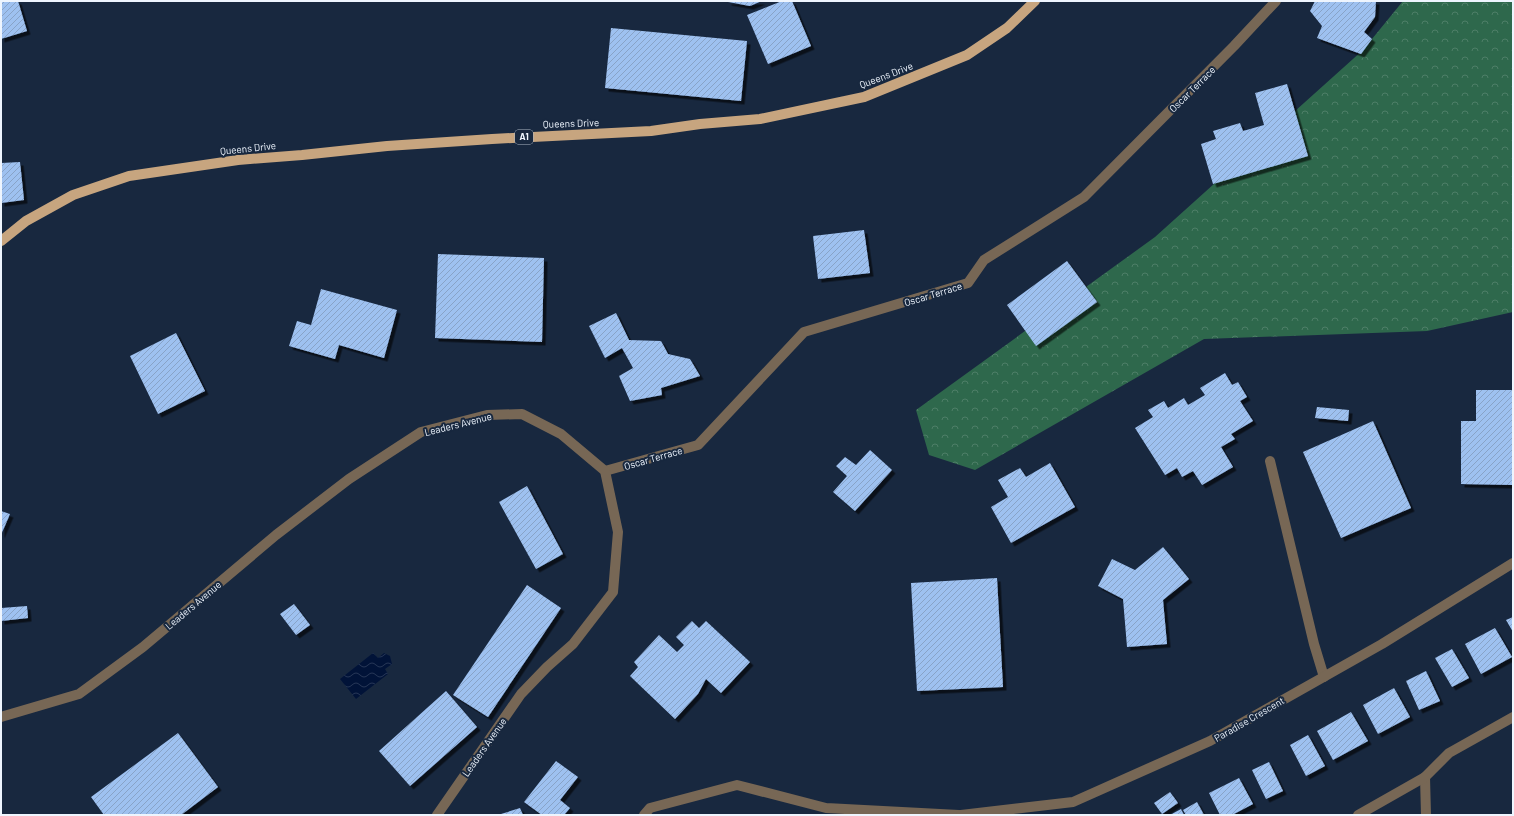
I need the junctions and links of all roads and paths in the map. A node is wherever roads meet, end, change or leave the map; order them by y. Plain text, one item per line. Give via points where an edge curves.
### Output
1 (1035, 1) edge
2 (1276, 1) edge
3 (1, 241) edge
4 (1270, 461) dead end
5 (605, 471) junction
6 (1513, 563) edge
7 (1324, 677) junction
8 (1, 717) edge
9 (1513, 717) edge
10 (1425, 778) junction
11 (437, 815) edge
12 (644, 815) edge
13 (960, 815) edge
14 (1358, 815) edge
15 (1426, 815) edge

1 - 3 main road, Queens Drive / A1 via 1007,28 967,55 864,97 760,119 651,131 387,146 238,160 130,176 73,195 26,221
2 - 5 street, Oscar Terrace via 1084,197 984,260 968,283 804,332 698,445
4 - 7 street
5 - 8 street, Leaders Avenue via 562,434 522,414 487,415 421,432 349,479 276,535 143,647 79,694
5 - 11 street, Leaders Avenue via 618,532 613,592 573,644 521,694
6 - 7 street, Paradise Crescent
7 - 13 street, Paradise Crescent via 1210,741 1073,802
9 - 10 street via 1449,754
10 - 14 street
10 - 15 street
12 - 13 street, Paradise Crescent via 650,808 737,785 826,808

